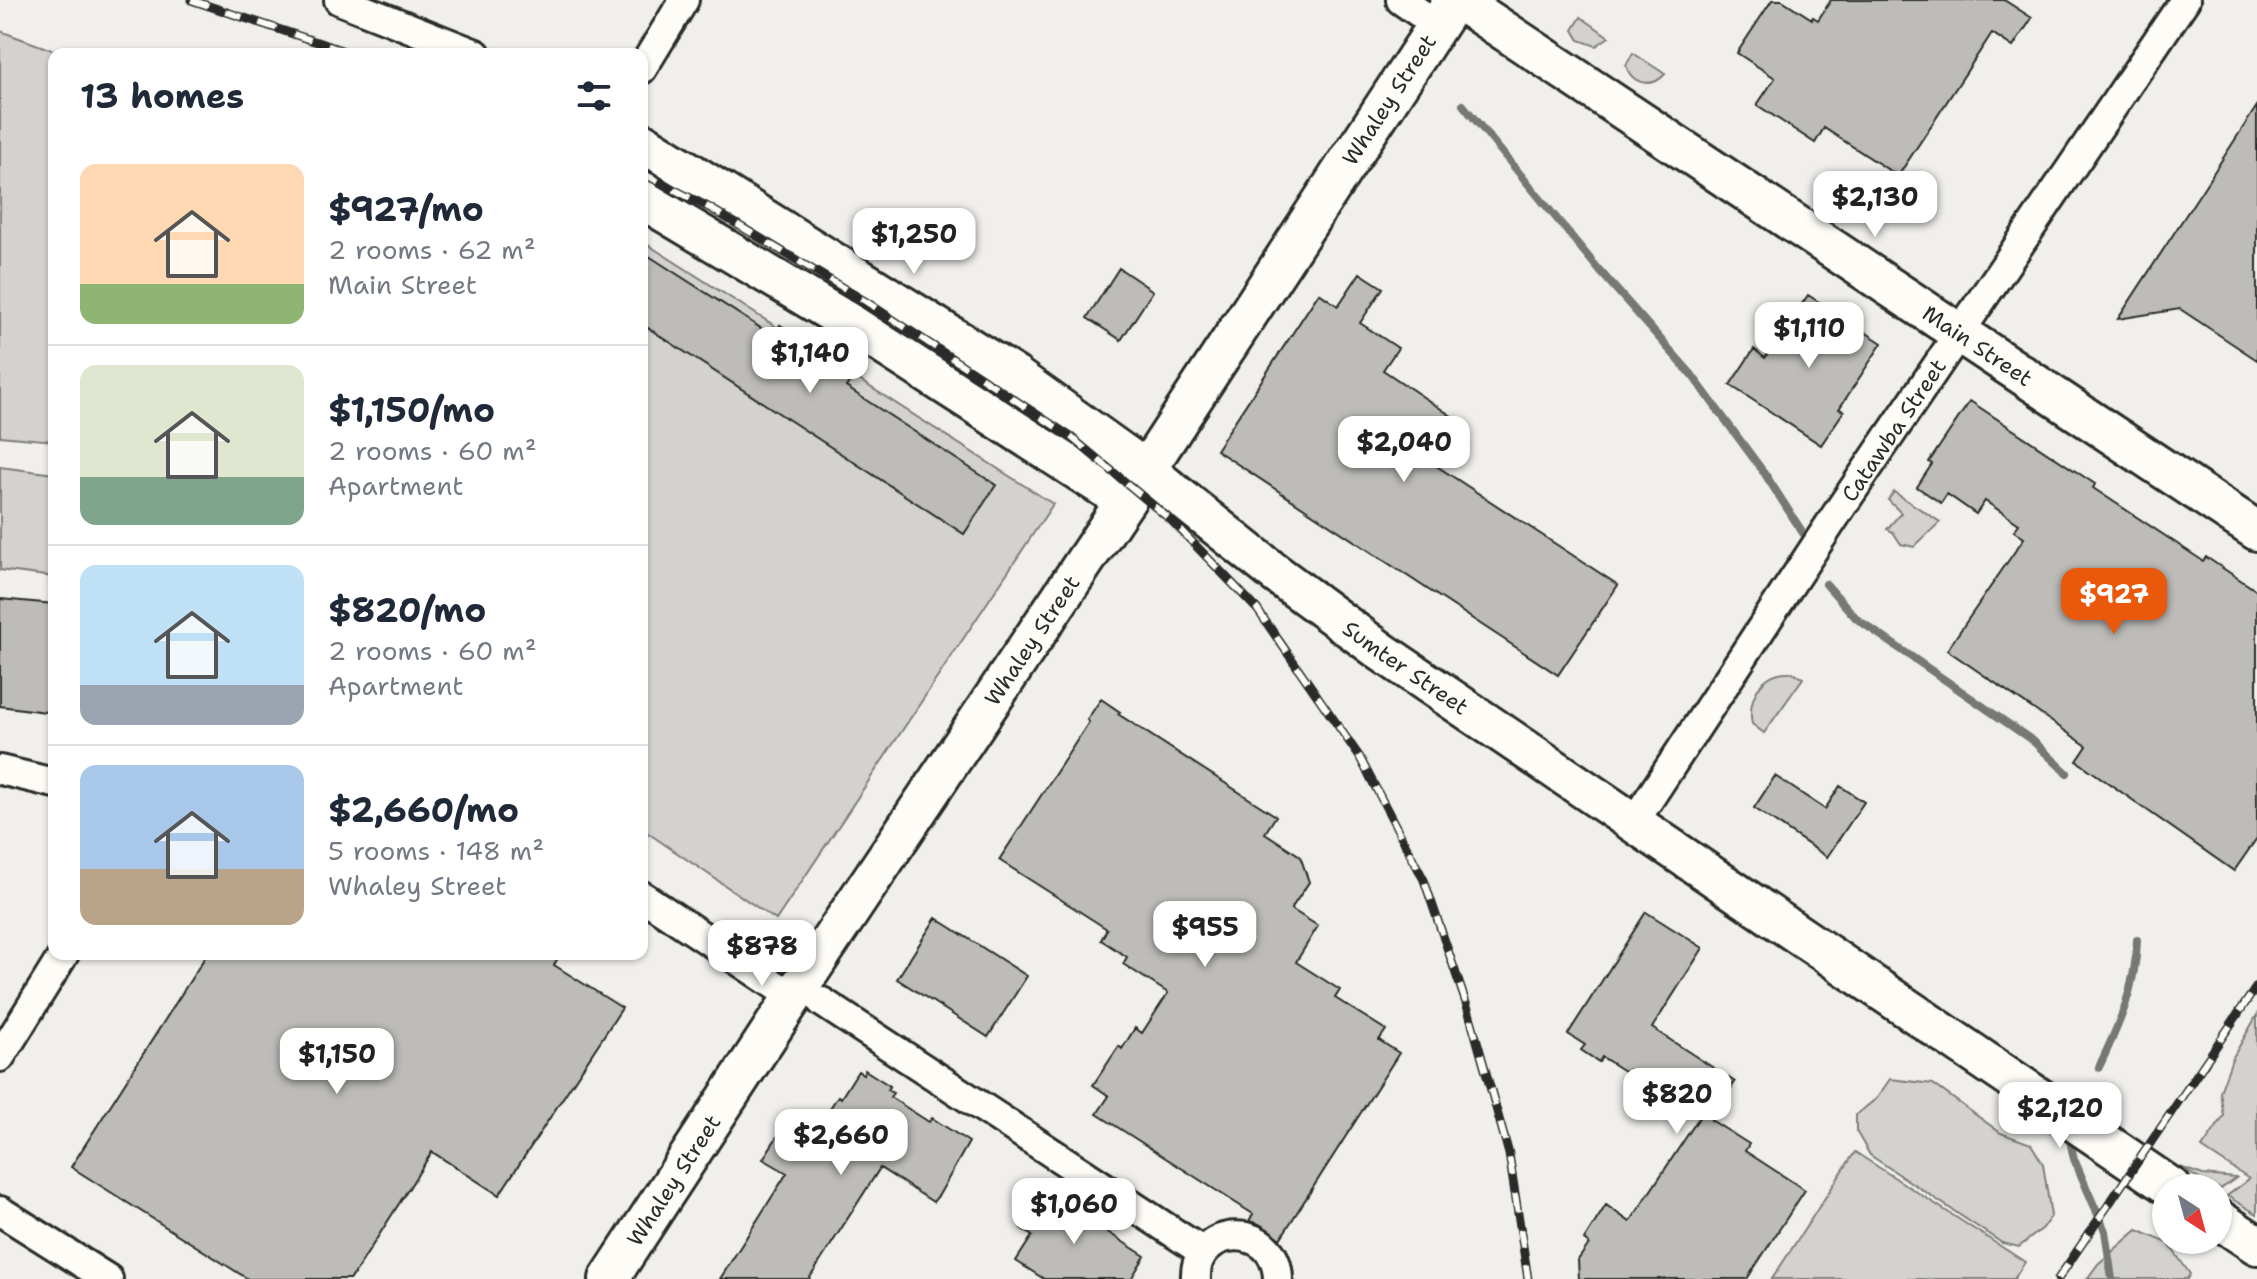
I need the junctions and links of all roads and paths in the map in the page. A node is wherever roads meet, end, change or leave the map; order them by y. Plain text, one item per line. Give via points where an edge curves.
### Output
1 (339, 0) edge
2 (684, 0) edge
3 (1401, 0) edge
4 (2185, 0) edge
5 (1450, 8) edge
6 (461, 48) edge
7 (648, 59) edge
8 (648, 146) edge
9 (648, 203) edge
10 (1959, 333) junction
11 (1146, 470) junction
12 (1125, 501) junction
13 (2257, 531) edge
14 (0, 770) edge
15 (48, 782) edge
16 (1634, 822) junction
17 (648, 900) edge
18 (60, 960) edge
19 (808, 999) junction
20 (0, 1057) edge
21 (2152, 1174) edge
22 (0, 1211) edge
23 (2232, 1228) edge
24 (2257, 1245) edge
25 (1200, 1266) edge
26 (108, 1279) edge
27 (609, 1279) edge
28 (1278, 1279) edge

1 - 6 street
2 - 7 street
3 - 5 street, Main Street
4 - 10 street, Catawba Street
5 - 10 street, Main Street
5 - 11 street, Whaley Street
8 - 11 street, Sumter Street via 1015,376
9 - 12 street via 851,324
10 - 13 street, Main Street
10 - 16 street, Catawba Street
11 - 12 street, Whaley Street
11 - 16 street, Sumter Street via 1382,652
12 - 19 street, Whaley Street via 968,732
14 - 15 street
16 - 21 street, Sumter Street
17 - 19 street
18 - 20 street
19 - 25 street
19 - 27 street, Whaley Street
22 - 26 street
23 - 24 street
25 - 28 street via 1213,1243 1239,1235 1264,1245 1273,1256

